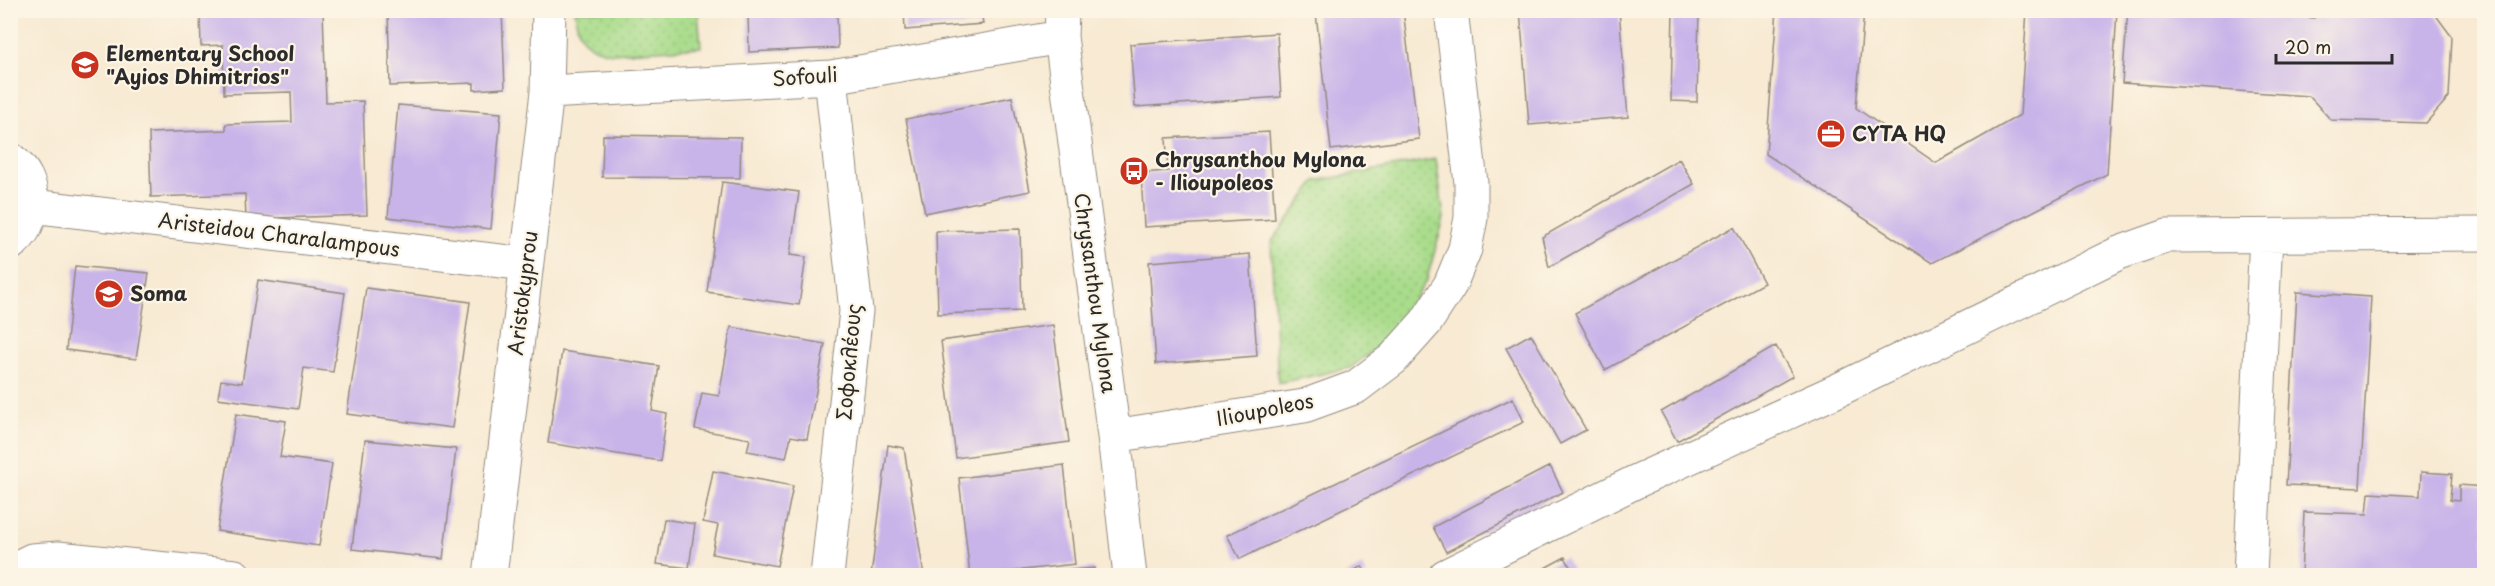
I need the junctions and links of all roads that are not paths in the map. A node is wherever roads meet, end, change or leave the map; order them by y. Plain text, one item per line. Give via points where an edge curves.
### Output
1 (549, 10) edge
2 (1451, 10) edge
3 (1062, 24) edge
4 (831, 77) junction
5 (547, 92) junction
6 (10, 159) edge
7 (32, 206) junction
8 (2484, 234) edge
9 (2266, 236) junction
10 (10, 244) edge
11 (526, 264) junction
12 (1114, 436) junction
13 (10, 571) edge
14 (235, 576) edge
15 (490, 576) edge
16 (827, 576) edge
17 (1130, 576) edge
18 (1445, 576) edge
19 (2250, 576) edge

1 - 5 street, Aristokyprou
2 - 12 street, Ilioupoleos via 1471,183 1471,218 1465,249 1450,285 1426,322 1393,359 1356,387 1304,406
3 - 4 street, Sofouli
3 - 12 street, Chrysanthou Mylona
4 - 5 street, Sofouli
4 - 16 street, Σοφοκλέους via 856,311
5 - 11 street, Aristokyprou
6 - 7 street via 24,173
7 - 10 street via 20,235
7 - 11 street, Aristeidou Charalampous
8 - 9 street
9 - 18 street via 2167,236 2119,253
9 - 19 street
11 - 15 street, Aristokyprou
12 - 17 street, Chrysanthou Mylona
13 - 14 street via 32,560 58,558

